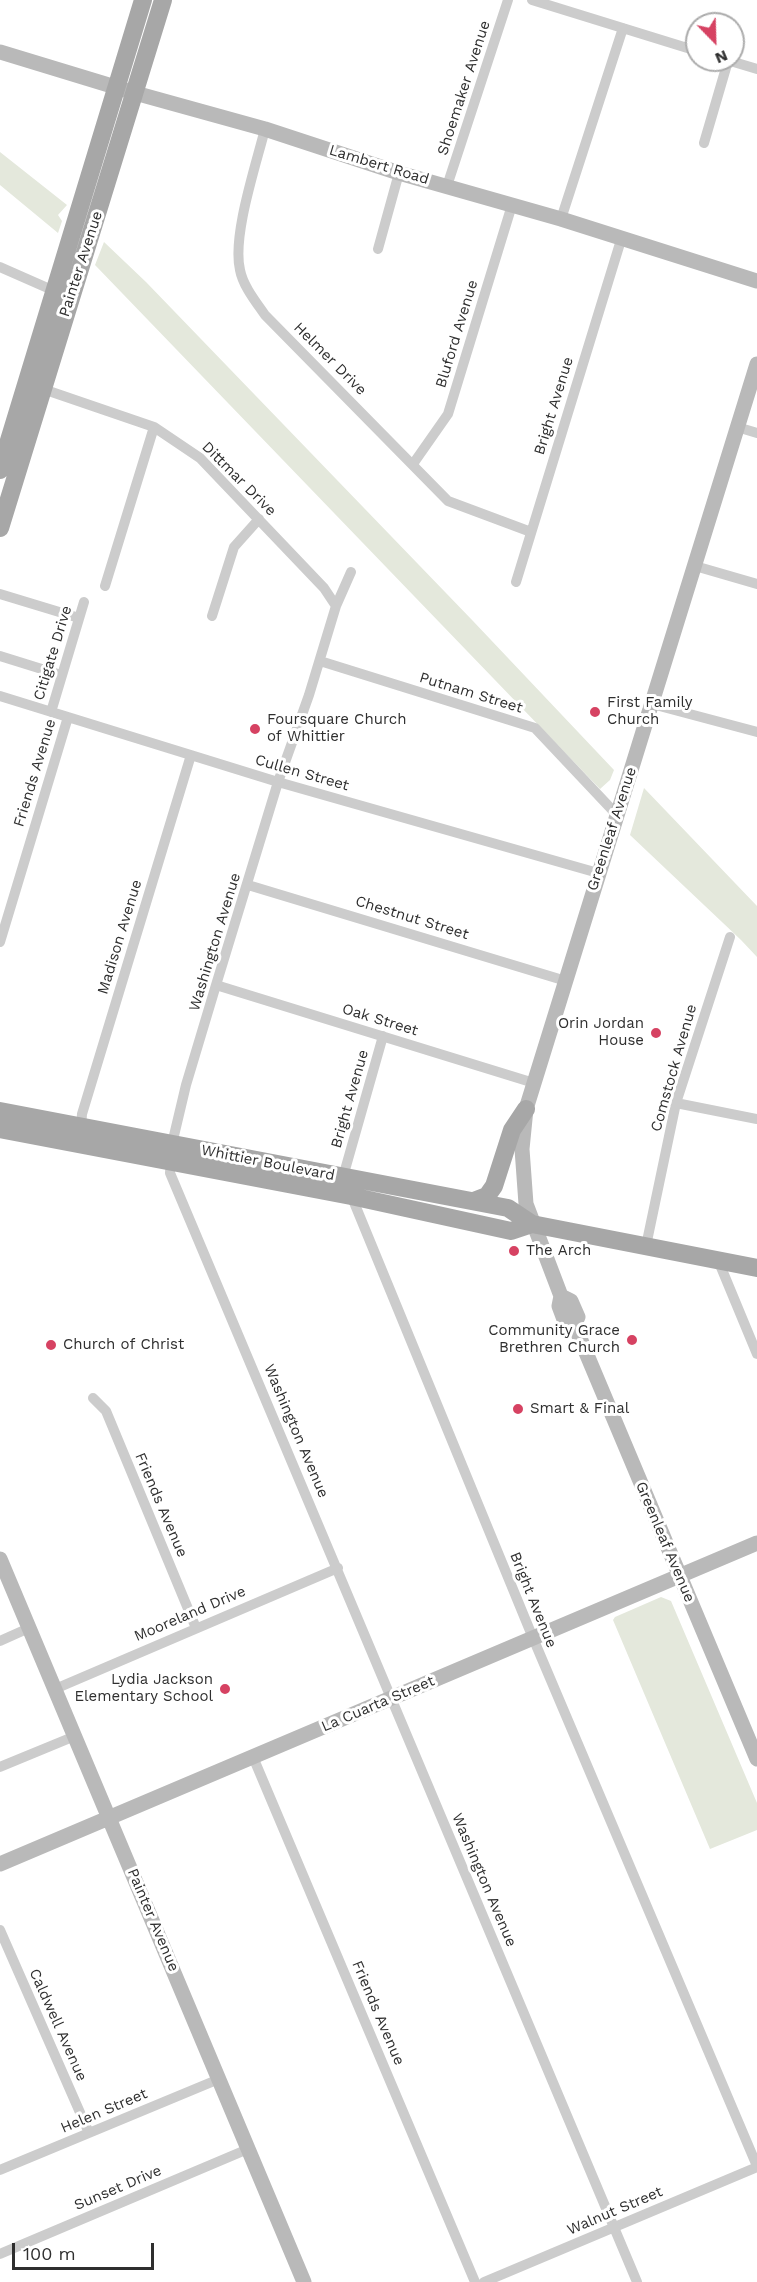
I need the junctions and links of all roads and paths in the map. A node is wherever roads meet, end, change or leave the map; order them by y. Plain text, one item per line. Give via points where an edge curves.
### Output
1 (143, 0) edge
2 (163, 0) edge
3 (508, 0) edge
4 (532, 0) edge
5 (623, 28) junction
6 (685, 47) edge
7 (0, 52) edge
8 (724, 72) edge
9 (116, 87) junction
10 (135, 93) junction
11 (265, 129) junction
12 (704, 144) dead end
13 (399, 173) junction
14 (447, 186) junction
15 (512, 205) junction
16 (561, 219) junction
17 (621, 240) junction
18 (378, 249) dead end
19 (0, 267) edge
20 (757, 281) edge
21 (62, 294) junction
22 (757, 364) edge
23 (34, 387) junction
24 (737, 427) junction
25 (154, 428) junction
26 (757, 433) edge
27 (413, 464) junction
28 (0, 470) edge
29 (259, 519) junction
30 (0, 528) edge
31 (531, 532) junction
32 (695, 566) junction
33 (351, 572) dead end
34 (516, 582) dead end
35 (757, 584) edge
36 (105, 586) dead end
37 (0, 594) edge
38 (84, 602) dead end
39 (336, 606) junction
40 (212, 616) dead end
41 (79, 618) junction
42 (0, 656) edge
43 (320, 661) junction
44 (61, 675) junction
45 (0, 696) edge
46 (652, 704) junction
47 (51, 711) junction
48 (68, 717) junction
49 (757, 732) edge
50 (192, 755) junction
51 (278, 782) junction
52 (617, 815) junction
53 (598, 873) junction
54 (248, 885) junction
55 (730, 937) dead end
56 (0, 942) edge
57 (566, 981) junction
58 (216, 985) junction
59 (383, 1036) junction
60 (534, 1083) junction
61 (676, 1103) junction
62 (526, 1109) junction
63 (0, 1111) edge
64 (757, 1119) edge
65 (81, 1128) junction
66 (0, 1129) edge
67 (172, 1153) junction
68 (343, 1177) junction
69 (351, 1196) junction
70 (474, 1201) junction
71 (532, 1224) junction
72 (646, 1246) junction
73 (718, 1260) junction
74 (757, 1268) edge
75 (757, 1354) edge
76 (93, 1398) dead end
77 (757, 1543) edge
78 (0, 1559) edge
79 (338, 1568) junction
80 (680, 1576) junction
81 (29, 1628) junction
82 (196, 1628) junction
83 (533, 1638) junction
84 (0, 1641) edge
85 (55, 1689) junction
86 (391, 1698) junction
87 (75, 1736) junction
88 (253, 1756) junction
89 (757, 1759) edge
90 (0, 1767) edge
91 (110, 1818) junction
92 (0, 1864) edge
93 (0, 1930) edge
94 (219, 2079) junction
95 (89, 2133) junction
96 (248, 2149) junction
97 (1, 2167) edge
98 (757, 2167) edge
99 (614, 2228) junction
100 (0, 2254) edge
101 (303, 2282) edge
102 (475, 2282) edge
103 (484, 2282) edge
104 (637, 2282) edge

1 - 9 main road, Painter Avenue
2 - 10 main road, Painter Avenue
3 - 14 street, Shoemaker Avenue
4 - 5 street
5 - 6 street
5 - 16 street
7 - 9 street, Lambert Road
8 - 12 street
9 - 10 street, Lambert Road
9 - 21 main road, Painter Avenue via 86,190
10 - 11 street, Lambert Road
10 - 21 main road, Painter Avenue
11 - 13 street, Lambert Road
11 - 27 street, Helmer Drive via 238,241 240,271 248,290 265,315
13 - 14 street, Lambert Road
13 - 18 street
14 - 15 street, Lambert Road
15 - 16 street, Lambert Road
15 - 27 street, Bluford Avenue via 448,414
16 - 17 street, Lambert Road
17 - 20 street, Lambert Road
17 - 31 street, Bright Avenue
19 - 21 street
21 - 23 main road, Painter Avenue
22 - 24 street, Greenleaf Avenue
23 - 25 street, Dittmar Drive
23 - 28 main road, Painter Avenue
23 - 30 main road, Painter Avenue
24 - 26 street
24 - 32 street, Greenleaf Avenue
25 - 29 street, Dittmar Drive via 200,458
25 - 36 street
27 - 31 street, Helmer Drive via 448,501
29 - 39 street, Dittmar Drive
29 - 40 street via 234,547
31 - 34 street, Bright Avenue
32 - 35 street
32 - 46 street, Greenleaf Avenue
33 - 39 street, Washington Avenue
37 - 41 street
38 - 41 street, Citigate Drive
39 - 43 street, Washington Avenue
41 - 44 street, Citigate Drive
42 - 44 street
43 - 51 street, Washington Avenue
43 - 52 street, Putnam Street via 535,728
44 - 47 street, Citigate Drive
45 - 47 street, Cullen Street
46 - 49 street
46 - 52 street, Greenleaf Avenue
47 - 48 street, Cullen Street
48 - 50 street, Cullen Street
48 - 56 street, Friends Avenue
50 - 51 street, Cullen Street
50 - 65 street, Madison Avenue via 82,1114
51 - 53 street, Cullen Street
51 - 54 street, Washington Avenue
52 - 53 street, Greenleaf Avenue
53 - 57 street, Greenleaf Avenue
54 - 57 street, Chestnut Street
54 - 58 street, Washington Avenue
55 - 61 street, Comstock Avenue
57 - 60 street, Greenleaf Avenue
58 - 59 street, Oak Street
58 - 67 street, Washington Avenue via 186,1085
59 - 60 street, Oak Street
59 - 68 street, Bright Avenue
60 - 62 street, Greenleaf Avenue
61 - 64 street
61 - 72 street, Comstock Avenue
62 - 70 main road via 512,1130 494,1186 487,1196
62 - 71 street, Greenleaf Avenue via 522,1133 523,1183
63 - 65 main road, Whittier Boulevard
65 - 67 main road, Whittier Boulevard
66 - 67 main road, Whittier Boulevard
67 - 68 main road, Whittier Boulevard
67 - 69 main road, Whittier Boulevard
67 - 79 street, Washington Avenue via 170,1173
68 - 69 street, Bright Avenue
68 - 70 main road, Whittier Boulevard
69 - 71 main road, Whittier Boulevard via 511,1231
69 - 83 street, Bright Avenue
70 - 71 main road, Whittier Boulevard via 508,1208
71 - 72 main road, Whittier Boulevard
71 - 80 street, Greenleaf Avenue via 561,1296 571,1301 578,1317 574,1324
72 - 73 main road, Whittier Boulevard
73 - 74 main road, Whittier Boulevard
73 - 75 street
76 - 82 street, Friends Avenue via 106,1412
77 - 80 street, La Cuarta Street
78 - 81 street, Painter Avenue
79 - 82 street, Mooreland Drive
79 - 86 street, Washington Avenue
80 - 83 street, La Cuarta Street
80 - 89 street, Greenleaf Avenue
81 - 84 street
81 - 85 street, Painter Avenue
82 - 85 street, Mooreland Drive
83 - 86 street, La Cuarta Street
83 - 98 street, Bright Avenue
85 - 87 street, Painter Avenue
86 - 88 street, La Cuarta Street
86 - 99 street, Washington Avenue
87 - 90 street
87 - 91 street, Painter Avenue
88 - 91 street, La Cuarta Street
88 - 102 street, Friends Avenue
91 - 92 street, La Cuarta Street
91 - 94 street, Painter Avenue
93 - 95 street, Caldwell Avenue
94 - 95 street, Helen Street
94 - 96 street, Painter Avenue
95 - 97 street, Helen Street
96 - 100 street, Sunset Drive
96 - 101 street, Painter Avenue
98 - 99 street, Walnut Street
99 - 103 street, Walnut Street
99 - 104 street, Washington Avenue

